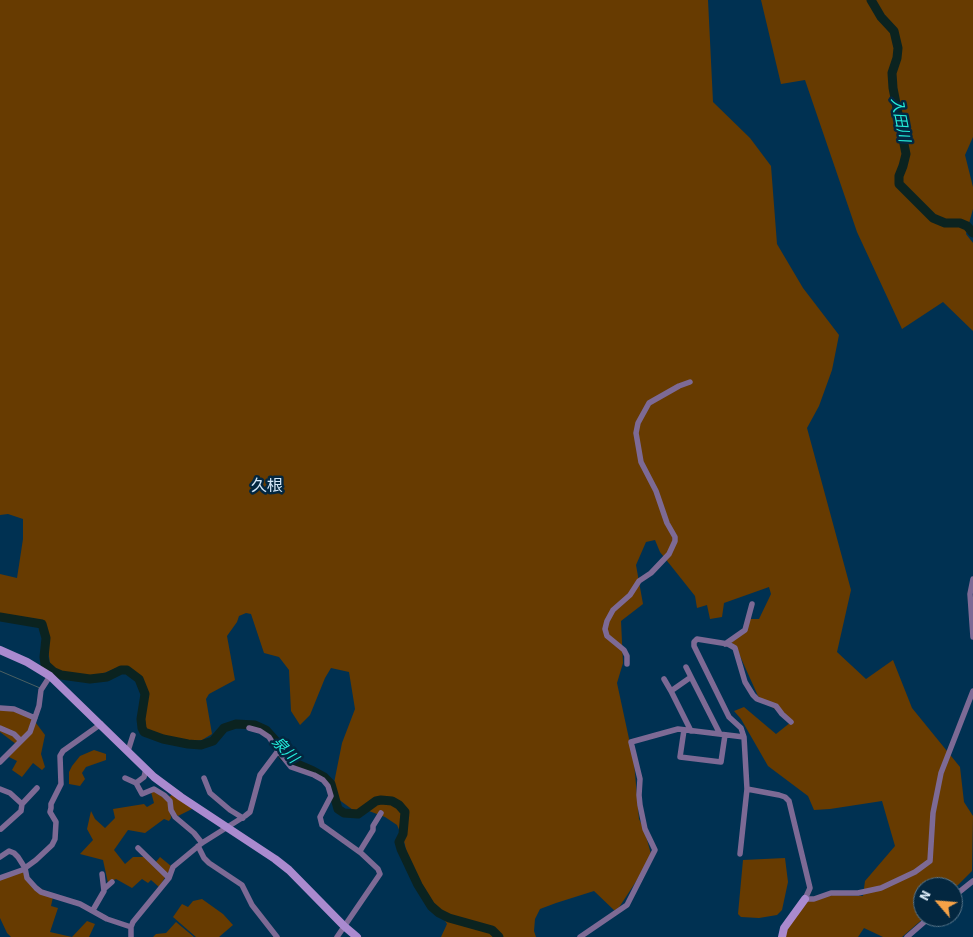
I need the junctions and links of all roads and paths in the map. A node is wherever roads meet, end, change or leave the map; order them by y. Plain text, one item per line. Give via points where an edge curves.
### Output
1 (690, 382) dead end
2 (973, 579) edge
3 (752, 604) dead end
4 (973, 637) edge
5 (725, 644) junction
6 (0, 650) edge
7 (627, 664) dead end
8 (686, 667) dead end
9 (50, 676) junction
10 (691, 677) junction
11 (664, 679) dead end
12 (671, 691) junction
13 (973, 691) edge
14 (0, 708) edge
15 (35, 718) junction
16 (791, 722) dead end
17 (101, 724) junction
18 (0, 728) edge
19 (249, 728) dead end
20 (684, 730) junction
21 (691, 731) junction
22 (133, 735) dead end
23 (722, 735) junction
24 (744, 737) junction
25 (20, 740) junction
26 (128, 751) junction
27 (278, 752) junction
28 (0, 762) edge
29 (146, 769) junction
30 (125, 778) dead end
31 (204, 778) dead end
32 (136, 783) junction
33 (37, 788) dead end
34 (0, 789) edge
35 (747, 789) junction
36 (22, 804) junction
37 (381, 813) dead end
38 (243, 818) junction
39 (178, 819) junction
40 (171, 824) dead end
41 (227, 827) junction
42 (1, 829) edge
43 (200, 845) junction
44 (138, 848) dead end
45 (360, 851) junction
46 (740, 854) dead end
47 (0, 857) edge
48 (25, 869) junction
49 (102, 874) dead end
50 (0, 878) edge
51 (169, 878) junction
52 (973, 881) edge
53 (112, 882) dead end
54 (104, 889) junction
55 (963, 889) edge
56 (805, 899) junction
57 (93, 910) junction
58 (344, 926) junction
59 (131, 927) junction
60 (918, 927) edge
61 (131, 937) edge
62 (277, 937) edge
63 (337, 937) edge
64 (357, 937) edge
65 (580, 937) edge
66 (782, 937) edge
67 (907, 937) edge

1 - 7 street via 649,403 638,423 636,433 641,462 675,541 669,554 651,573 638,581 607,621 607,636 624,650
2 - 4 street via 970,594
3 - 5 street via 745,630
5 - 16 street via 735,648 753,695 776,706
5 - 24 street via 697,639 694,646 729,717 741,728
6 - 9 street
8 - 10 street
9 - 15 street via 41,690
9 - 17 street
10 - 12 street
10 - 23 street
11 - 12 street
12 - 21 street
13 - 56 street via 941,773 933,813 930,860 915,872 881,888
14 - 15 street via 14,709
15 - 25 street via 30,732
17 - 26 street
17 - 48 street via 60,756 61,784 50,808 56,822 55,838 52,846
18 - 25 street
19 - 27 street via 269,737
20 - 21 street
20 - 23 street via 680,757 721,762
20 - 65 street via 671,730 631,742 640,779 640,805 655,850 626,905
21 - 23 street
22 - 26 street
23 - 24 street
24 - 35 street
25 - 28 street
26 - 29 street
27 - 38 street via 260,775 250,812
27 - 45 street via 291,767 316,773 323,780 330,791 330,802 320,817 322,825
29 - 32 street via 144,777
29 - 41 street
30 - 32 street
31 - 38 street via 210,793
32 - 39 street via 142,794 154,789 164,795
33 - 36 street
34 - 36 street
35 - 46 street
35 - 56 street via 786,797 789,801 810,888
36 - 42 street via 21,811
37 - 45 street
38 - 41 street
39 - 40 street
39 - 43 street
41 - 43 street
41 - 58 street via 289,870
43 - 51 street via 173,866
43 - 62 street via 209,863 242,885 252,905
44 - 51 street
45 - 58 street via 380,874
47 - 48 street via 9,851 14,853
48 - 50 street
48 - 57 street via 27,878 36,888
49 - 54 street
51 - 59 street
52 - 55 street
53 - 54 street
54 - 57 street
56 - 66 street via 784,928
57 - 59 street
58 - 63 street
58 - 64 street
59 - 61 street
60 - 67 street

